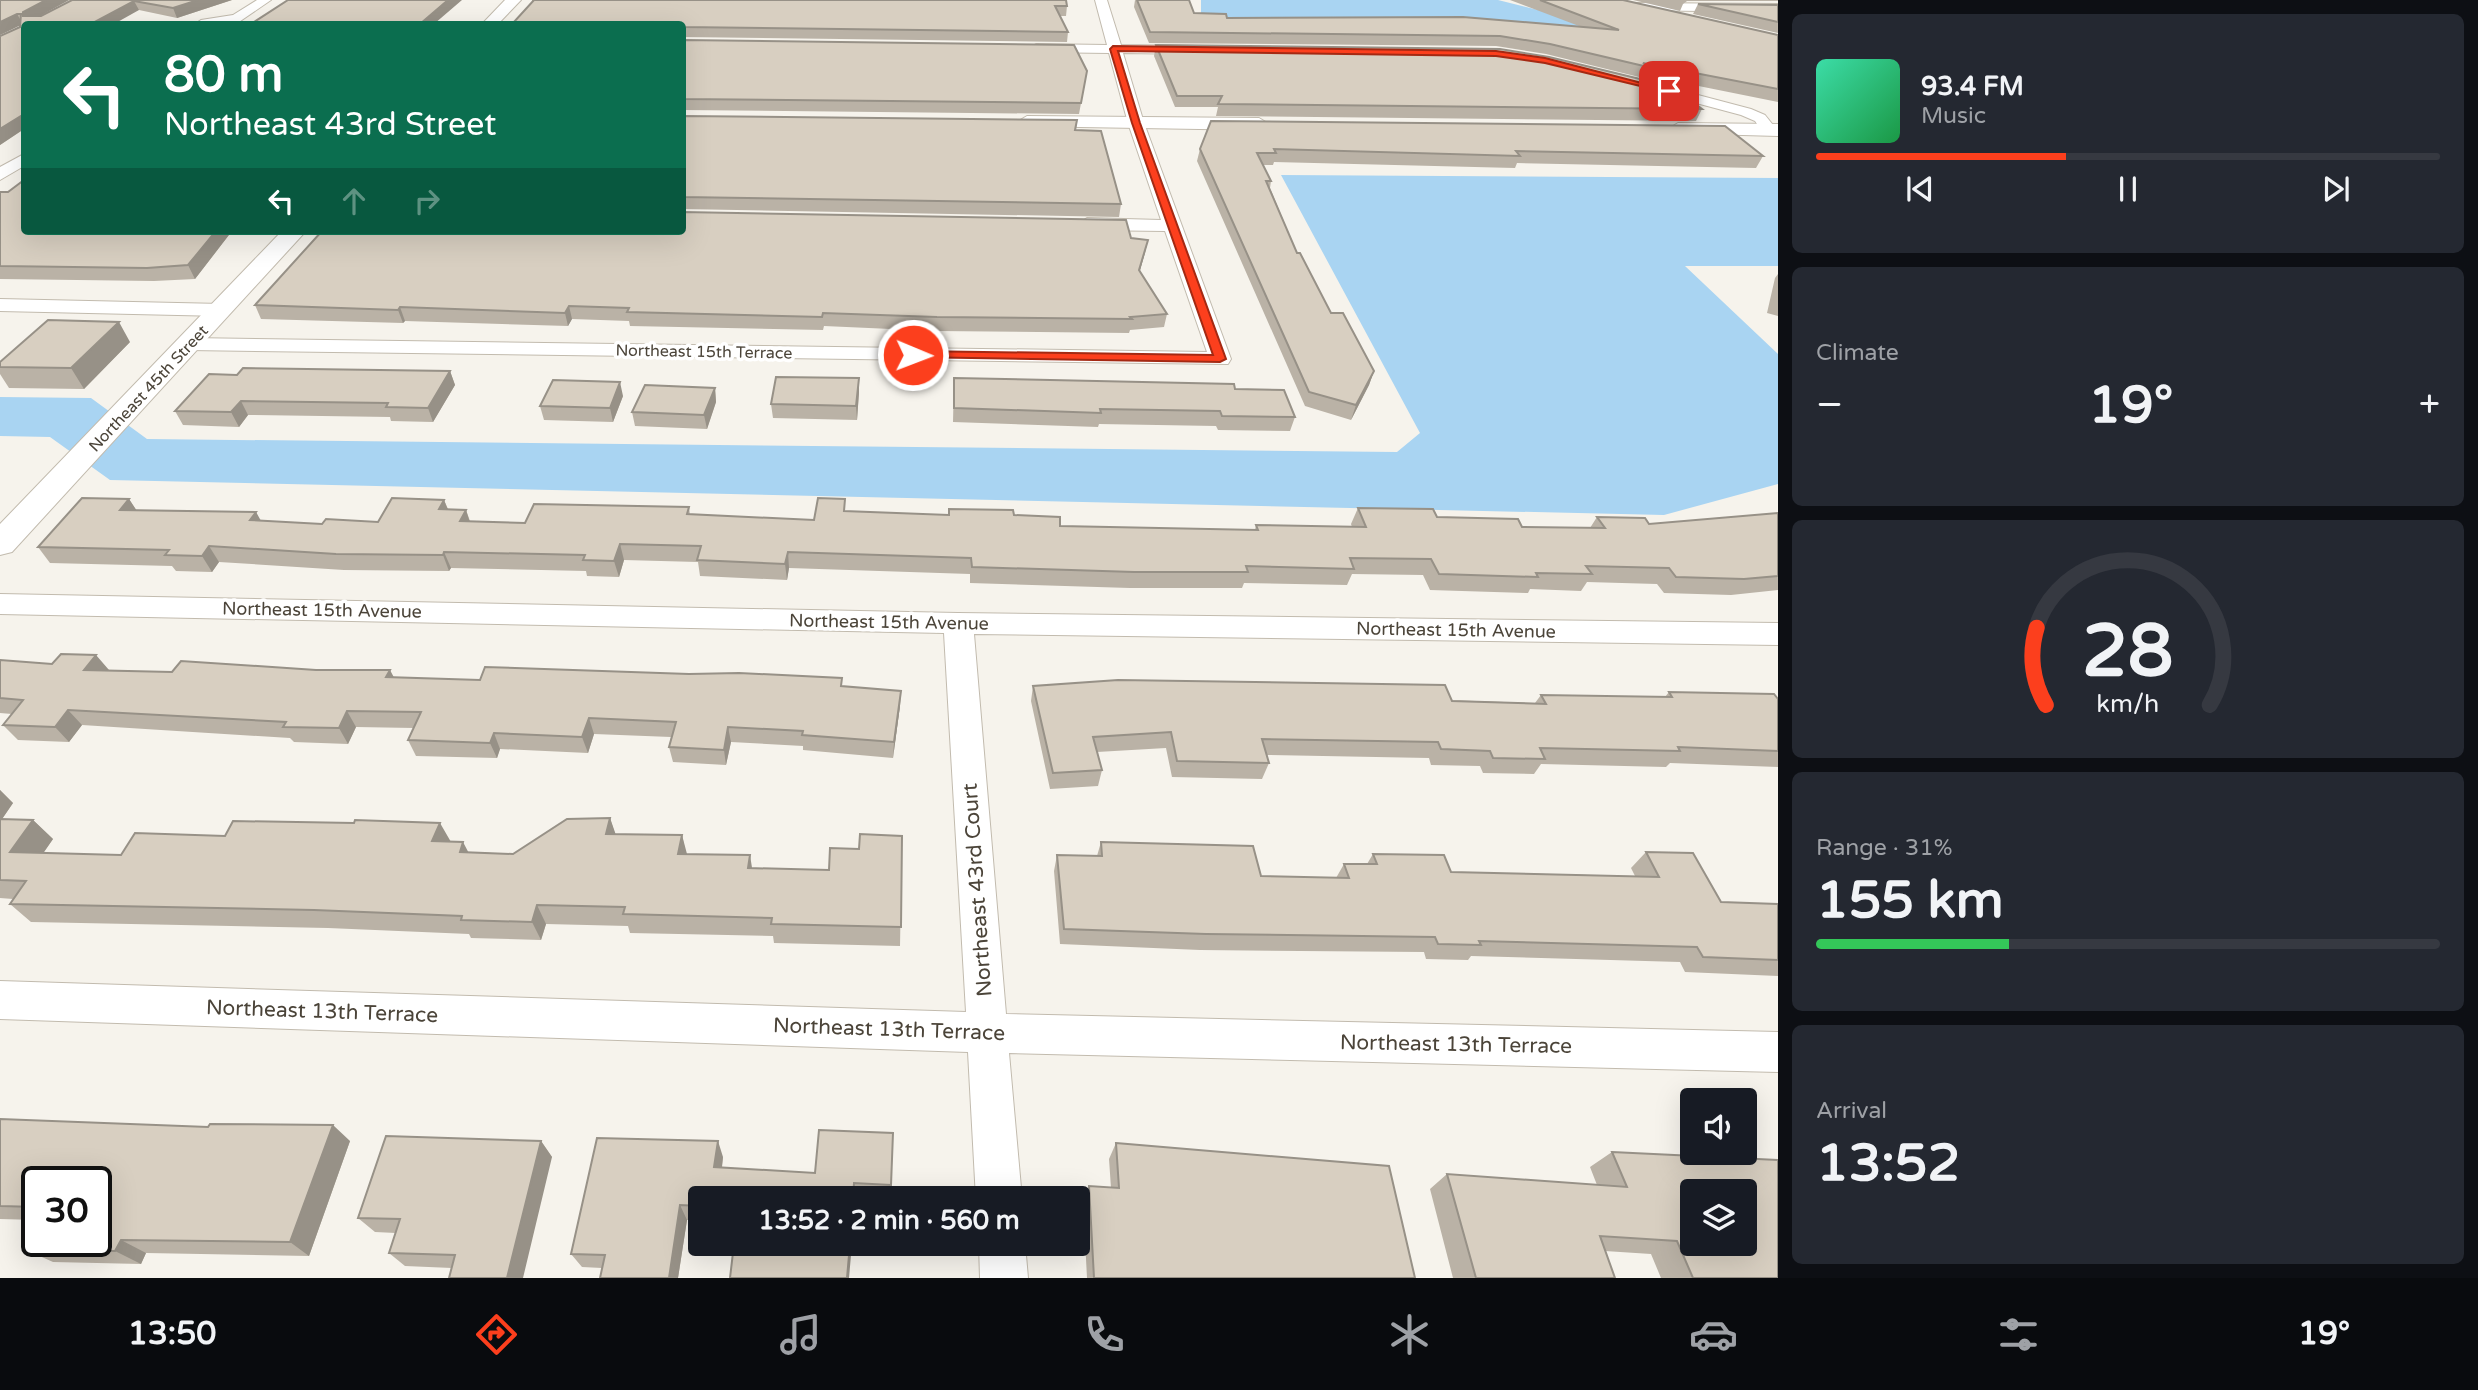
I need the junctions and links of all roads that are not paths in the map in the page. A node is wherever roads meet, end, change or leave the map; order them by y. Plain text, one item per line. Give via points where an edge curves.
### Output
1 (265, 0) edge
2 (513, 0) edge
3 (1101, 0) edge
4 (1778, 8) edge
5 (233, 21) edge
6 (493, 21) edge
7 (1693, 22) edge
8 (1016, 48) edge
9 (1113, 49) junction
10 (1209, 50) edge
11 (1632, 82) edge
12 (1012, 122) edge
13 (1136, 123) junction
14 (1273, 124) edge
15 (1659, 129) edge
16 (1774, 130) edge
17 (21, 161) edge
18 (0, 176) edge
19 (21, 179) edge
20 (1065, 224) edge
21 (1174, 226) junction
22 (291, 235) edge
23 (0, 305) edge
24 (222, 310) junction
25 (189, 344) junction
26 (0, 544) edge
27 (0, 604) edge
28 (958, 623) junction
29 (1778, 634) edge
30 (0, 1000) edge
31 (987, 1033) junction
32 (1778, 1052) edge
33 (998, 1186) edge
34 (1003, 1256) edge
35 (1004, 1278) edge

1 - 5 street
2 - 6 street
3 - 9 street
4 - 7 street via 1624,6
8 - 9 street
9 - 10 street
9 - 13 street
11 - 16 street via 1746,112
12 - 13 street
13 - 14 street
13 - 21 street
15 - 16 street
17 - 18 street
18 - 19 street
20 - 21 street
21 - 25 street, Northeast 15th Terrace via 1220,359
22 - 24 street, Northeast 45th Street
23 - 24 street
24 - 25 street, Northeast 45th Street
25 - 26 street, Northeast 45th Street
27 - 28 street, Northeast 15th Avenue
28 - 29 street, Northeast 15th Avenue
28 - 31 street, Northeast 43rd Court
30 - 31 street, Northeast 13th Terrace
31 - 32 street, Northeast 13th Terrace
31 - 33 street, Northeast 43rd Court
34 - 35 street

